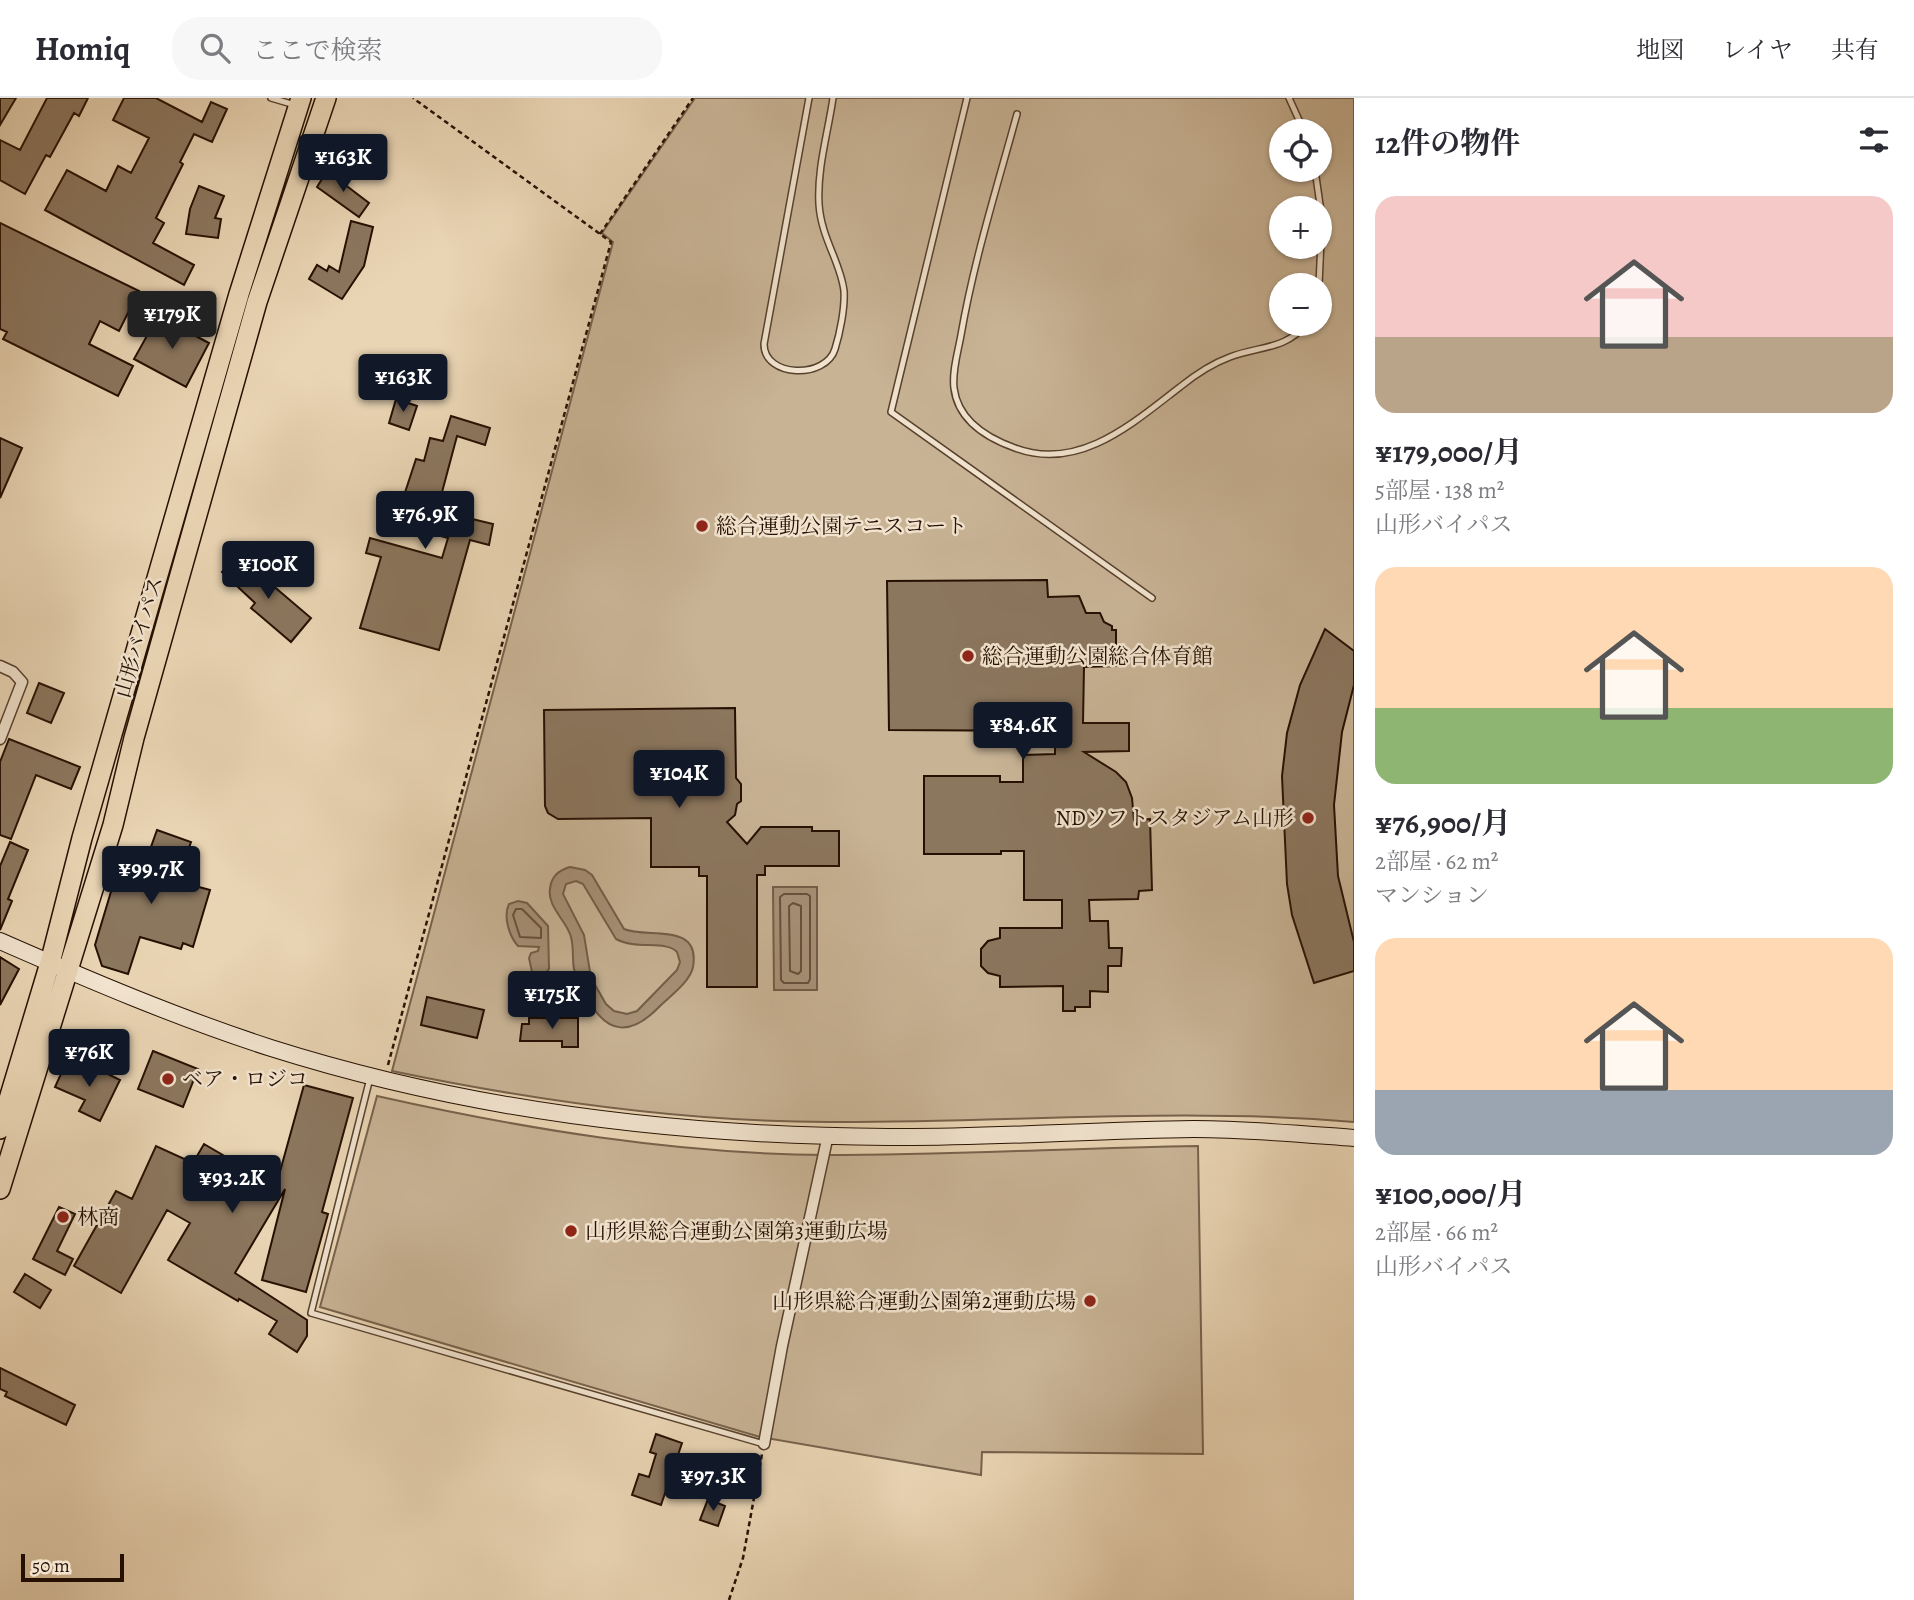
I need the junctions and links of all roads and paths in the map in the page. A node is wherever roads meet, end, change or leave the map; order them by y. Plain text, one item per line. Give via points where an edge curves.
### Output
1 (271, 98) edge
2 (326, 98) edge
3 (413, 98) edge
4 (693, 98) edge
5 (809, 98) edge
6 (833, 98) edge
7 (967, 98) edge
8 (1289, 98) edge
9 (300, 102) edge
10 (1017, 114) dead end
11 (1299, 119) edge
12 (1317, 182) edge
13 (600, 234) junction
14 (1320, 273) edge
15 (1293, 336) edge
16 (1152, 598) dead end
17 (0, 666) edge
18 (0, 739) edge
19 (0, 941) edge
20 (59, 967) junction
21 (378, 1077) junction
22 (0, 1129) edge
23 (828, 1135) junction
24 (1354, 1138) edge
25 (0, 1189) edge
26 (764, 1444) junction
27 (729, 1600) edge

1 - 9 lane
2 - 20 highway, 山形バイパス via 257,302 113,825
3 - 13 path
4 - 13 path
5 - 6 lane via 764,344 770,362 796,369 816,368 830,359 844,301 819,204
7 - 16 lane via 891,412
8 - 11 lane
9 - 20 highway, 山形バイパス via 239,294 82,838
10 - 15 lane via 967,300 956,364 954,388 962,411 978,430 998,442 1043,454 1089,448 1111,438 1203,369
12 - 14 lane via 1322,218
13 - 21 path via 611,242
17 - 18 street via 22,682
19 - 20 street
20 - 21 street via 148,1005 270,1048
20 - 22 highway, 山形バイパス
20 - 25 highway, 山形バイパス
21 - 23 street via 585,1117 682,1128
21 - 26 lane via 311,1313
23 - 24 street via 948,1137 1198,1129
23 - 26 street
26 - 27 path via 743,1558

